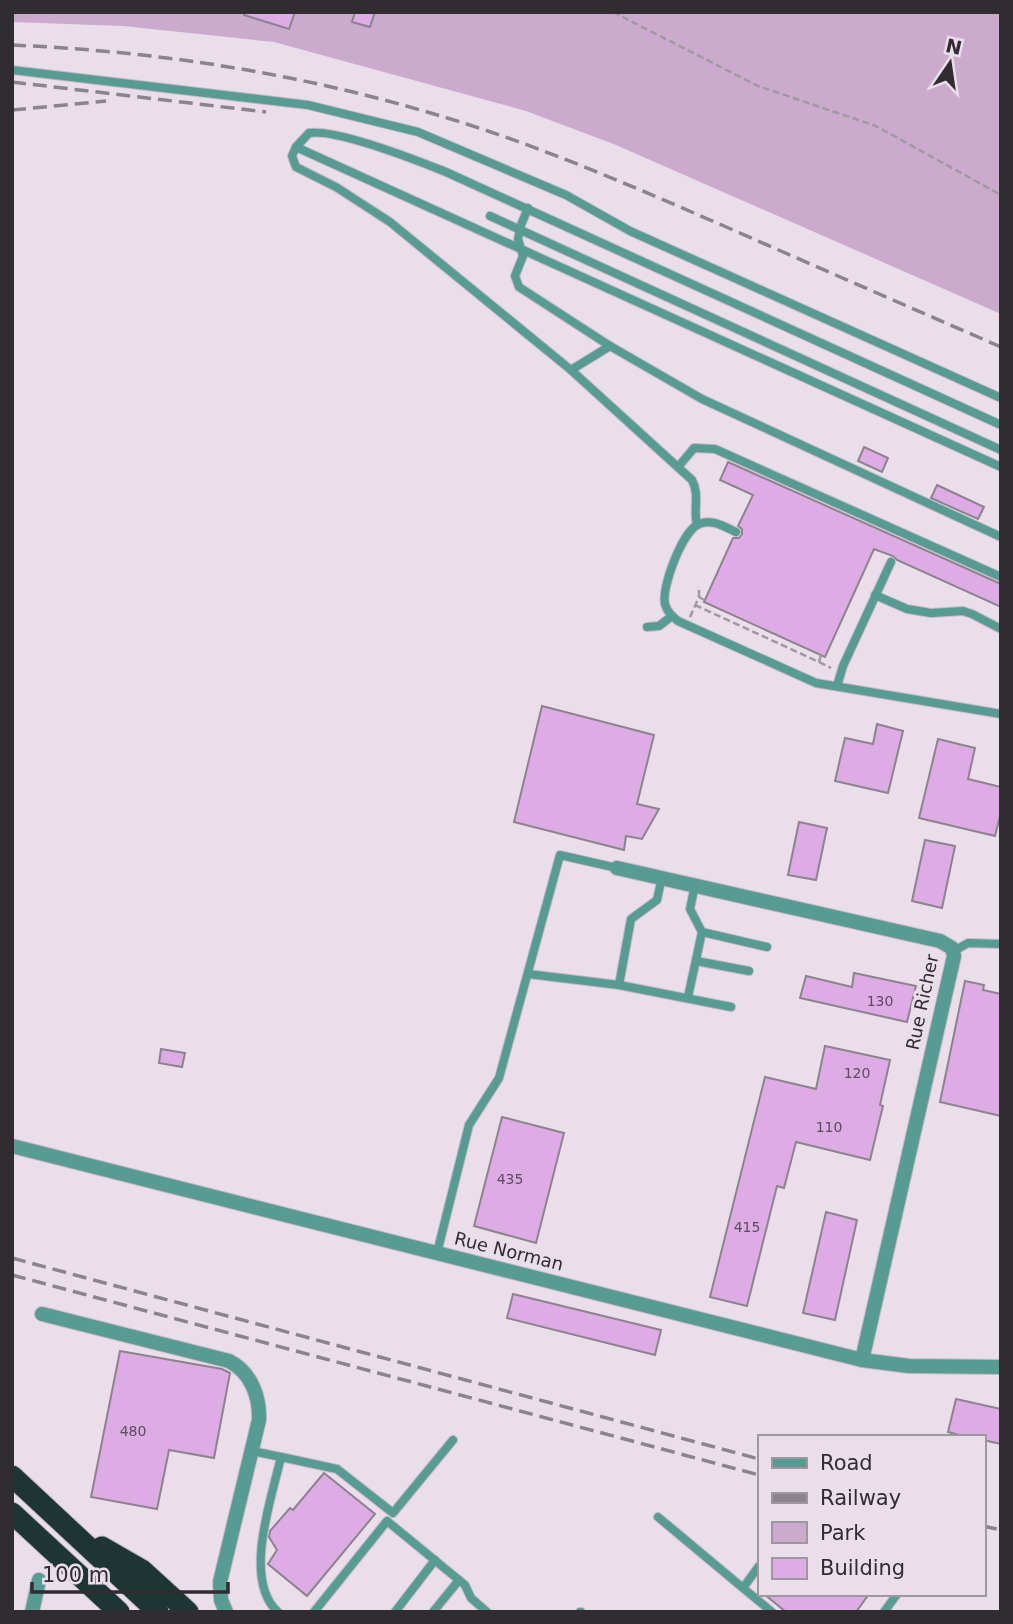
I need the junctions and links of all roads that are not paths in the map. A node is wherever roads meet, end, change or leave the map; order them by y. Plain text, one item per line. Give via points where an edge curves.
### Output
1 (12, 70) edge
2 (296, 147) junction
3 (528, 208) junction
4 (490, 216) dead end
5 (520, 230) junction
6 (521, 248) junction
7 (610, 346) junction
8 (571, 370) junction
9 (1001, 398) edge
10 (1001, 425) edge
11 (1001, 450) edge
12 (678, 467) junction
13 (1001, 467) edge
14 (697, 525) junction
15 (736, 532) dead end
16 (1001, 537) edge
17 (891, 562) dead end
18 (1001, 577) edge
19 (875, 595) junction
20 (672, 616) junction
21 (647, 627) dead end
22 (1001, 629) edge
23 (837, 685) junction
24 (1001, 714) edge
25 (617, 868) joint
26 (662, 877) junction
27 (695, 885) junction
28 (702, 932) junction
29 (1001, 944) edge
30 (767, 947) dead end
31 (954, 951) junction
32 (696, 961) junction
33 (749, 971) dead end
34 (528, 974) junction
35 (619, 985) junction
36 (688, 998) junction
37 (731, 1007) dead end
38 (12, 1146) edge
39 (437, 1253) junction
40 (42, 1314) dead end
41 (862, 1360) junction
42 (1001, 1367) edge
43 (453, 1440) dead end
44 (252, 1451) junction
45 (281, 1457) junction
46 (12, 1476) edge
47 (12, 1513) edge
48 (393, 1513) junction
49 (658, 1517) dead end
50 (387, 1521) junction
51 (70, 1528) junction
52 (435, 1560) junction
53 (758, 1567) edge
54 (39, 1580) dead end
55 (459, 1580) junction
56 (743, 1588) junction
57 (896, 1596) edge
58 (118, 1611) edge
59 (32, 1612) edge
60 (158, 1612) edge
61 (188, 1612) edge
62 (226, 1612) edge
63 (278, 1612) edge
64 (314, 1612) edge
65 (395, 1612) edge
66 (433, 1612) edge
67 (487, 1612) edge
68 (772, 1612) edge
69 (884, 1612) edge

1 - 9 lane via 308,105 418,132 566,195 630,231
2 - 3 lane via 312,133 345,138 446,172
2 - 6 lane
2 - 8 lane via 291,157 296,167 390,222
3 - 5 lane
3 - 10 lane
4 - 5 lane
5 - 6 lane
5 - 11 lane
6 - 7 lane via 522,262 514,276 517,285
6 - 13 lane
7 - 8 lane
7 - 16 lane via 737,416
8 - 12 lane
12 - 14 lane via 696,489
12 - 18 lane via 694,448 715,449
14 - 15 lane via 712,522
14 - 20 lane via 664,589 665,605
17 - 19 lane
19 - 22 lane via 908,609 963,611
19 - 23 lane
20 - 21 lane via 659,626
20 - 23 lane via 812,682
23 - 24 lane
25 - 26 street, Rue Richer
25 - 34 lane via 561,855
26 - 27 street, Rue Richer
26 - 35 lane via 657,900 631,919
27 - 28 lane via 690,909
27 - 31 street, Rue Richer via 940,941
28 - 30 lane
28 - 32 lane
29 - 31 lane via 968,943
31 - 41 street, Rue Richer
32 - 33 lane
32 - 36 lane
34 - 35 lane
34 - 39 lane via 499,1078 469,1125
35 - 36 lane
36 - 37 lane
38 - 39 street, Rue Norman
39 - 41 street, Rue Norman
40 - 44 street via 234,1364 249,1378 258,1400
41 - 42 street, Rue Norman via 909,1366
43 - 48 lane
44 - 45 lane
44 - 62 street via 220,1582
45 - 48 lane via 337,1469
45 - 63 lane via 260,1555 265,1592
46 - 51 highway
47 - 58 highway
48 - 50 lane
49 - 56 lane
50 - 52 lane
50 - 64 lane
51 - 60 highway
51 - 61 highway via 142,1570
52 - 55 lane
52 - 65 lane
53 - 56 lane
54 - 59 street
55 - 66 lane
55 - 67 lane
56 - 68 lane
57 - 69 lane

